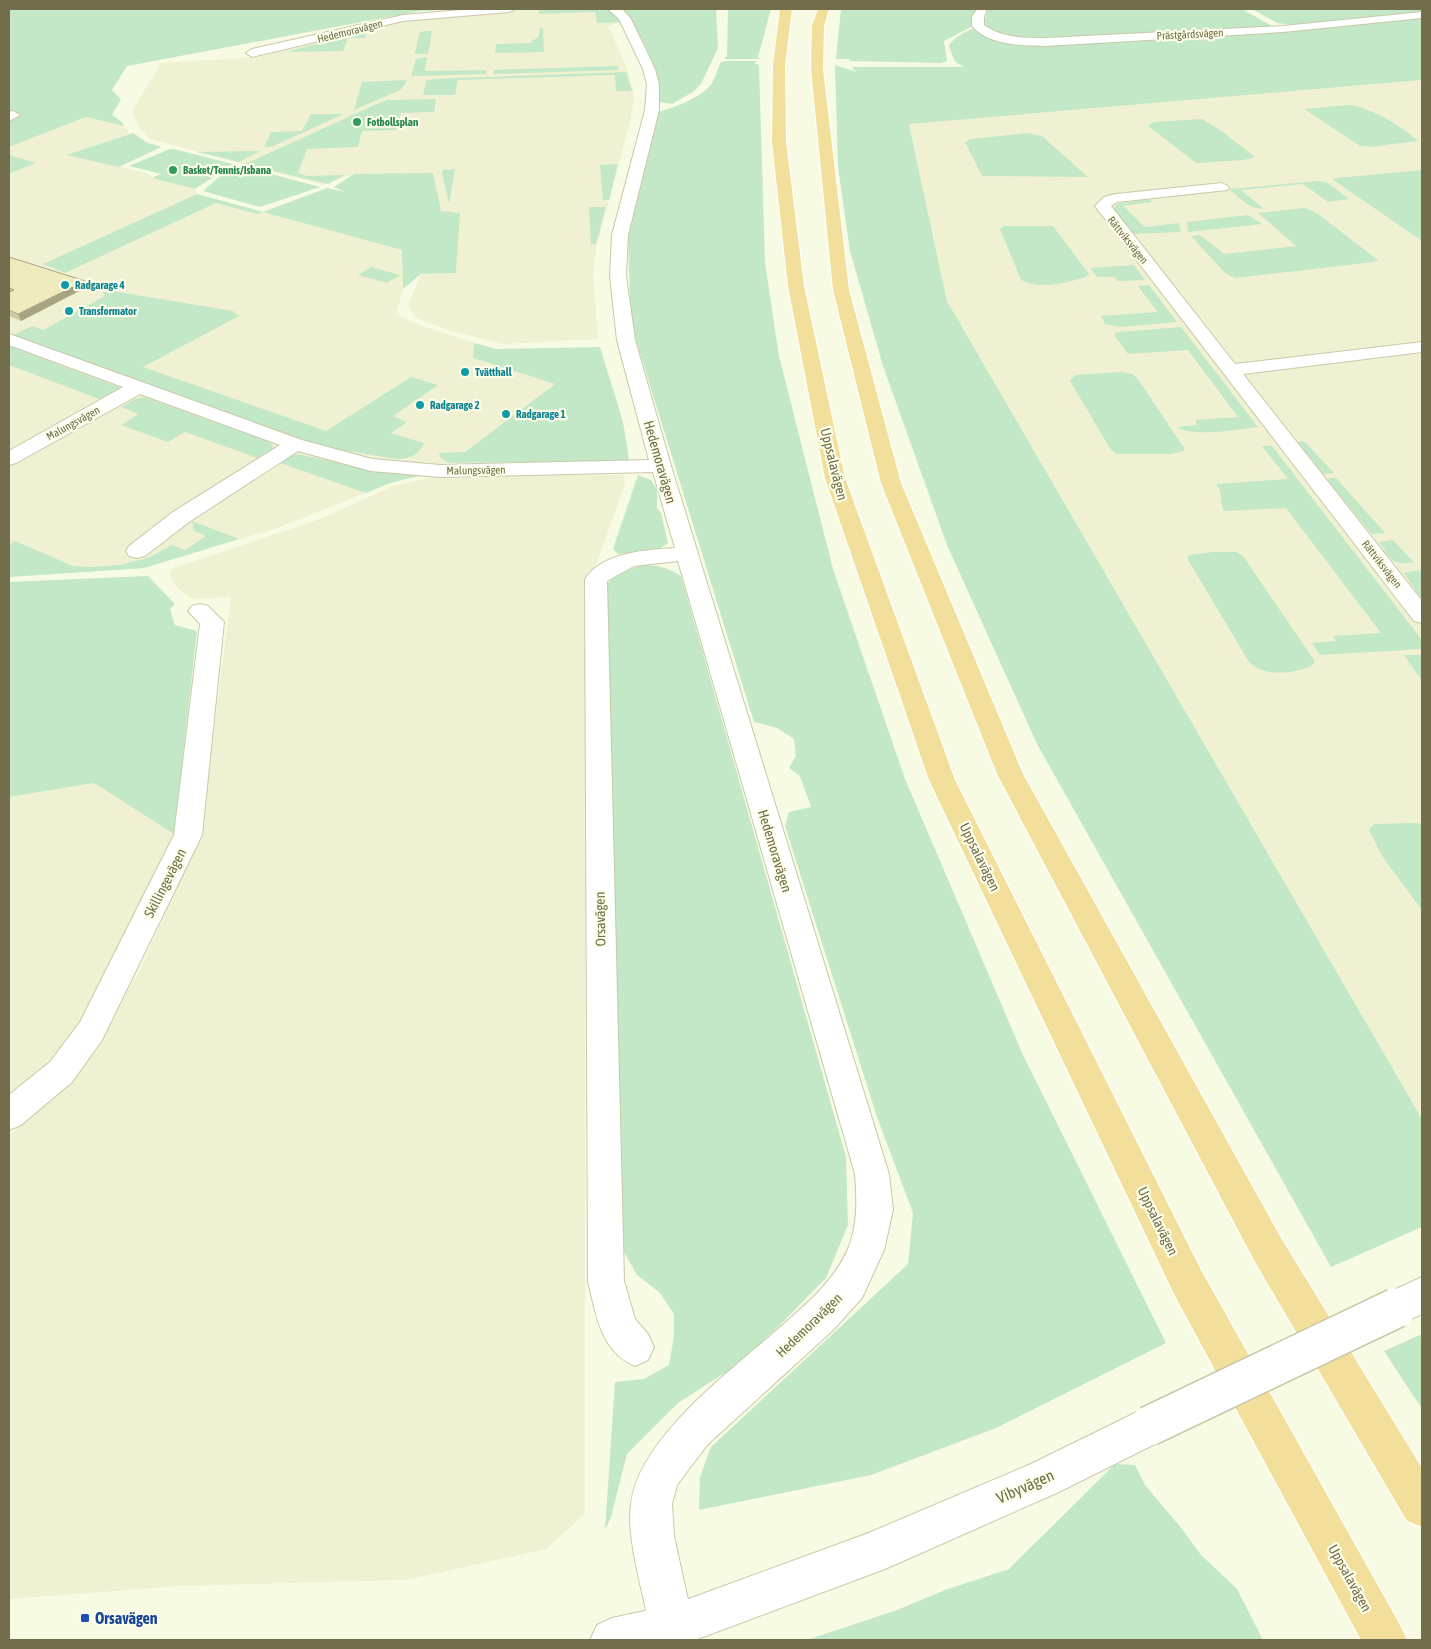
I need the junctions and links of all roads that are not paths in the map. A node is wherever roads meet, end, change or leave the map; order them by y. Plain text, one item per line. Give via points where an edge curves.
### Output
1 (509, 9) edge
2 (614, 9) edge
3 (786, 9) edge
4 (982, 9) edge
5 (822, 14) edge
6 (1422, 15) edge
7 (252, 53) dead end
8 (1222, 187) dead end
9 (9, 339) edge
10 (1422, 347) edge
11 (1399, 350) junction
12 (1422, 367) edge
13 (1231, 370) junction
14 (138, 387) junction
15 (294, 444) junction
16 (9, 459) edge
17 (661, 466) junction
18 (137, 550) dead end
19 (687, 554) junction
20 (200, 612) dead end
21 (1422, 616) edge
22 (9, 1115) edge
23 (1409, 1301) edge
24 (635, 1347) dead end
25 (1422, 1506) edge
26 (672, 1627) junction
27 (612, 1640) edge
28 (1385, 1640) edge

1 - 7 street, Hedemoravägen via 403,18
2 - 17 street, Hedemoravägen via 625,19 653,84 652,110 620,235 618,276 626,340
3 - 28 highway, Uppsalavägen via 779,65 780,142 796,286 835,478 942,780 1188,1283
4 - 6 street, Prästgårdsvägen via 978,26 988,33 1012,40 1046,42 1283,29
5 - 25 highway via 817,78 841,290 891,483 1010,774 1268,1250
8 - 13 street, Rättviksvägen via 1116,198 1103,206
9 - 14 street, Malungsvägen
10 - 11 street
11 - 12 street
11 - 13 street
13 - 21 street, Rättviksvägen
14 - 15 street, Malungsvägen
14 - 16 street, Malungsvägen
15 - 17 street, Malungsvägen via 371,465 414,470
15 - 18 street via 181,517
17 - 19 street, Hedemoravägen
19 - 24 street, Orsavägen via 625,560 596,579 606,1281 619,1329
19 - 26 street, Hedemoravägen via 872,1174 875,1210 866,1250 850,1285 820,1317 693,1431 659,1475 650,1504 653,1536
20 - 22 street, Skillingevägen via 212,622 188,835 91,1031 61,1072
23 - 26 street, Vibyvägen, bridge via 1045,1478 870,1554
26 - 27 street, Vibyvägen

